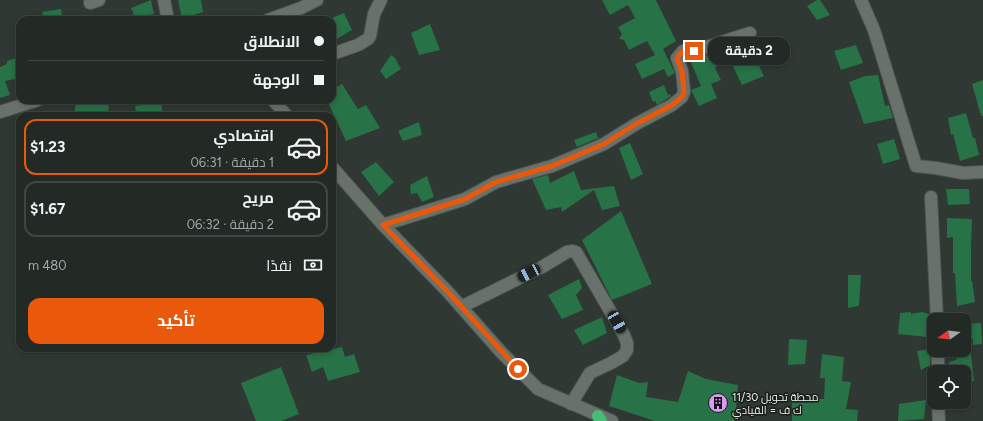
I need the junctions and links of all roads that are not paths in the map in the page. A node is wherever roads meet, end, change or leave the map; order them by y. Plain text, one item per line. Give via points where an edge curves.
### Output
1 (164, 0) edge
2 (315, 0) edge
3 (381, 0) edge
4 (861, 0) edge
5 (167, 16) edge
6 (279, 16) edge
7 (750, 33) dead end
8 (336, 53) edge
9 (25, 104) edge
10 (276, 104) edge
11 (0, 112) edge
12 (284, 112) edge
13 (336, 172) edge
14 (983, 172) edge
15 (931, 197) dead end
16 (383, 225) junction
17 (461, 307) junction
18 (937, 313) edge
19 (571, 404) junction
20 (938, 409) edge
21 (600, 418) edge
22 (612, 421) edge
23 (939, 421) edge

1 - 5 street
2 - 6 street
3 - 8 street via 374,14 368,40
4 - 14 street via 874,30 916,166 963,173
7 - 16 street via 694,51 683,51 677,58 682,71 682,97 604,144 552,166 496,182 465,199
9 - 11 street
10 - 12 street
13 - 16 street
15 - 18 street
16 - 17 street
17 - 19 street via 538,390
17 - 19 street via 567,252 576,252 624,335 627,350 617,360 590,373
19 - 21 street
20 - 23 street
21 - 22 street

